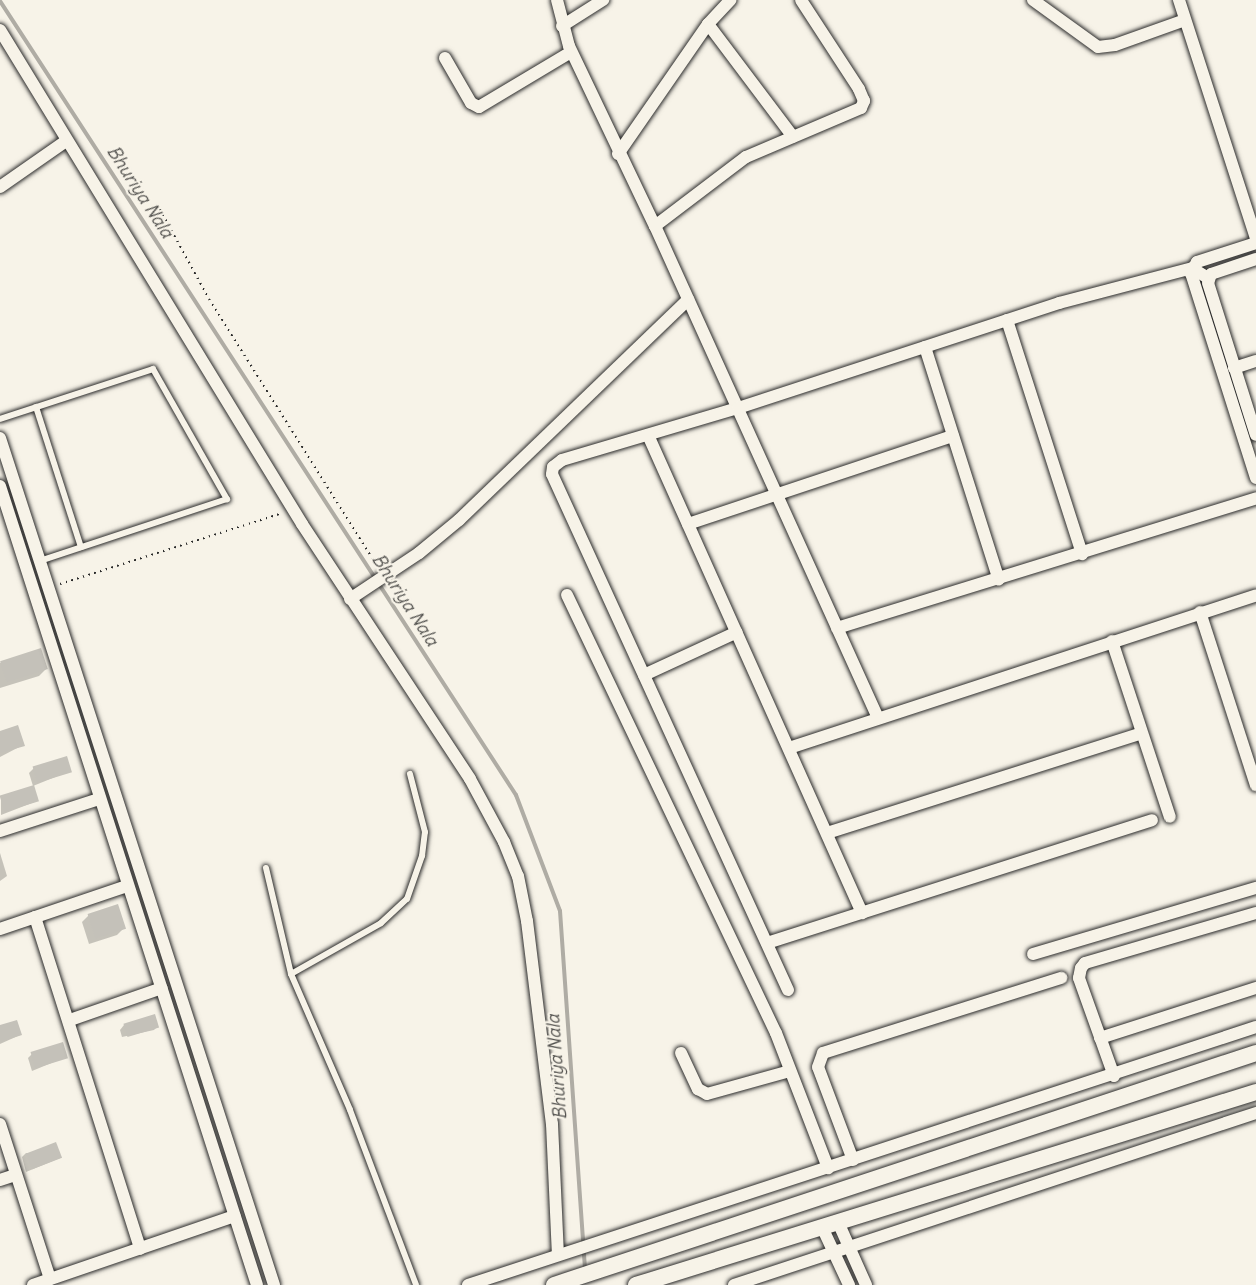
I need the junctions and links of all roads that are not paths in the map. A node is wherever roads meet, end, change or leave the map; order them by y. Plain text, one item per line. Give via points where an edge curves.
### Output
1 (557, 0) edge
2 (603, 0) edge
3 (730, 0) edge
4 (801, 0) edge
5 (1033, 0) edge
6 (1179, 0) edge
7 (1185, 20) junction
8 (708, 24) junction
9 (562, 26) junction
10 (1, 34) edge
11 (572, 52) junction
12 (445, 58) dead end
13 (793, 137) junction
14 (66, 141) junction
15 (618, 153) junction
16 (0, 187) edge
17 (655, 226) junction
18 (1256, 238) edge
19 (1256, 243) edge
20 (1256, 259) edge
21 (1192, 268) junction
22 (1208, 278) junction
23 (688, 300) junction
24 (1007, 320) junction
25 (925, 347) junction
26 (1256, 361) edge
27 (1234, 368) junction
28 (36, 407) junction
29 (738, 408) junction
30 (0, 419) edge
31 (648, 435) junction
32 (1256, 435) edge
33 (953, 436) junction
34 (0, 438) edge
35 (1256, 478) edge
36 (0, 486) edge
37 (777, 494) junction
38 (1256, 498) edge
39 (688, 524) junction
40 (81, 547) junction
41 (1082, 554) junction
42 (40, 561) junction
43 (999, 580) junction
44 (567, 595) dead end
45 (1256, 595) edge
46 (354, 596) junction
47 (1200, 612) junction
48 (837, 628) junction
49 (737, 632) junction
50 (1112, 641) junction
51 (644, 675) junction
52 (878, 718) junction
53 (1142, 734) junction
54 (789, 748) junction
55 (410, 774) dead end
56 (1256, 785) edge
57 (99, 799) junction
58 (1170, 817) dead end
59 (1152, 820) dead end
60 (0, 831) edge
61 (827, 833) junction
62 (266, 868) dead end
63 (128, 886) junction
64 (1256, 888) edge
65 (862, 913) junction
66 (1256, 913) edge
67 (35, 917) junction
68 (0, 929) edge
69 (767, 943) junction
70 (1033, 954) dead end
71 (291, 974) junction
72 (1061, 978) dead end
73 (162, 988) junction
74 (1256, 988) edge
75 (788, 990) dead end
76 (70, 1020) junction
77 (1256, 1027) edge
78 (1100, 1038) junction
79 (681, 1053) dead end
80 (1256, 1053) edge
81 (790, 1071) junction
82 (1114, 1076) junction
83 (1256, 1092) edge
84 (1256, 1113) edge
85 (0, 1124) edge
86 (852, 1160) junction
87 (828, 1168) junction
88 (15, 1174) junction
89 (0, 1180) edge
90 (234, 1216) junction
91 (830, 1225) junction
92 (849, 1246) junction
93 (140, 1249) junction
94 (833, 1252) junction
95 (561, 1254) junction
96 (50, 1279) junction
97 (559, 1284) edge
98 (33, 1285) edge
99 (257, 1285) edge
100 (274, 1285) edge
101 (416, 1285) edge
102 (468, 1285) edge
103 (636, 1285) edge
104 (735, 1285) edge
105 (849, 1285) edge
106 (866, 1285) edge

1 - 9 street
2 - 9 street
3 - 8 street
4 - 13 street via 864,101 849,116
5 - 7 street via 1098,47
6 - 7 street
7 - 18 street
8 - 13 street
8 - 15 street
9 - 11 street
10 - 14 street
11 - 12 street via 479,107 471,103
11 - 15 street
13 - 17 street via 731,165
14 - 16 street
14 - 46 street via 292,510
15 - 17 street
17 - 23 street
19 - 21 street via 1197,262
20 - 22 street via 1218,270
21 - 22 street
21 - 24 street
21 - 35 street
22 - 27 street
23 - 29 street
23 - 46 street via 459,520
24 - 25 street
24 - 41 street
25 - 29 street
25 - 33 street
26 - 27 street
27 - 32 street
28 - 30 lane
28 - 40 lane
28 - 40 lane via 153,369 227,499
29 - 31 street
29 - 37 street
31 - 39 street
31 - 51 street via 562,460 553,467 552,474
33 - 37 street
33 - 43 street
34 - 42 street
36 - 57 street
37 - 39 street
37 - 48 street
38 - 41 street
39 - 49 street
40 - 42 lane
41 - 43 street
42 - 100 street
43 - 48 street
44 - 81 street via 699,869
45 - 47 street
46 - 95 street via 475,788 518,876 552,1124
47 - 50 street
47 - 56 street
48 - 52 street
49 - 51 street
49 - 54 street
50 - 52 street
50 - 53 street
51 - 69 street
52 - 54 street
53 - 58 street
53 - 61 street
54 - 61 street
55 - 71 lane via 425,832 422,856 407,899 381,923
57 - 60 street
57 - 63 street
59 - 65 street
61 - 65 street
62 - 71 lane
63 - 67 street
63 - 73 street
64 - 70 street
65 - 69 street
66 - 78 street via 1085,963 1079,978
67 - 68 street
67 - 76 street
69 - 75 street
71 - 101 lane via 350,1110
72 - 86 street via 823,1053 818,1067
73 - 76 street
73 - 90 street
74 - 78 street
76 - 93 street
77 - 82 street
78 - 82 street
79 - 81 street via 698,1089 707,1094
80 - 97 street
81 - 87 street
82 - 86 street
83 - 91 street
84 - 92 street
85 - 88 street
86 - 87 street
87 - 95 street
88 - 89 street
88 - 96 street
90 - 93 street
90 - 99 street
91 - 92 street
91 - 94 street
91 - 103 street
92 - 94 street
92 - 106 street
93 - 96 street
94 - 104 street
94 - 105 street
95 - 102 street
96 - 98 street

